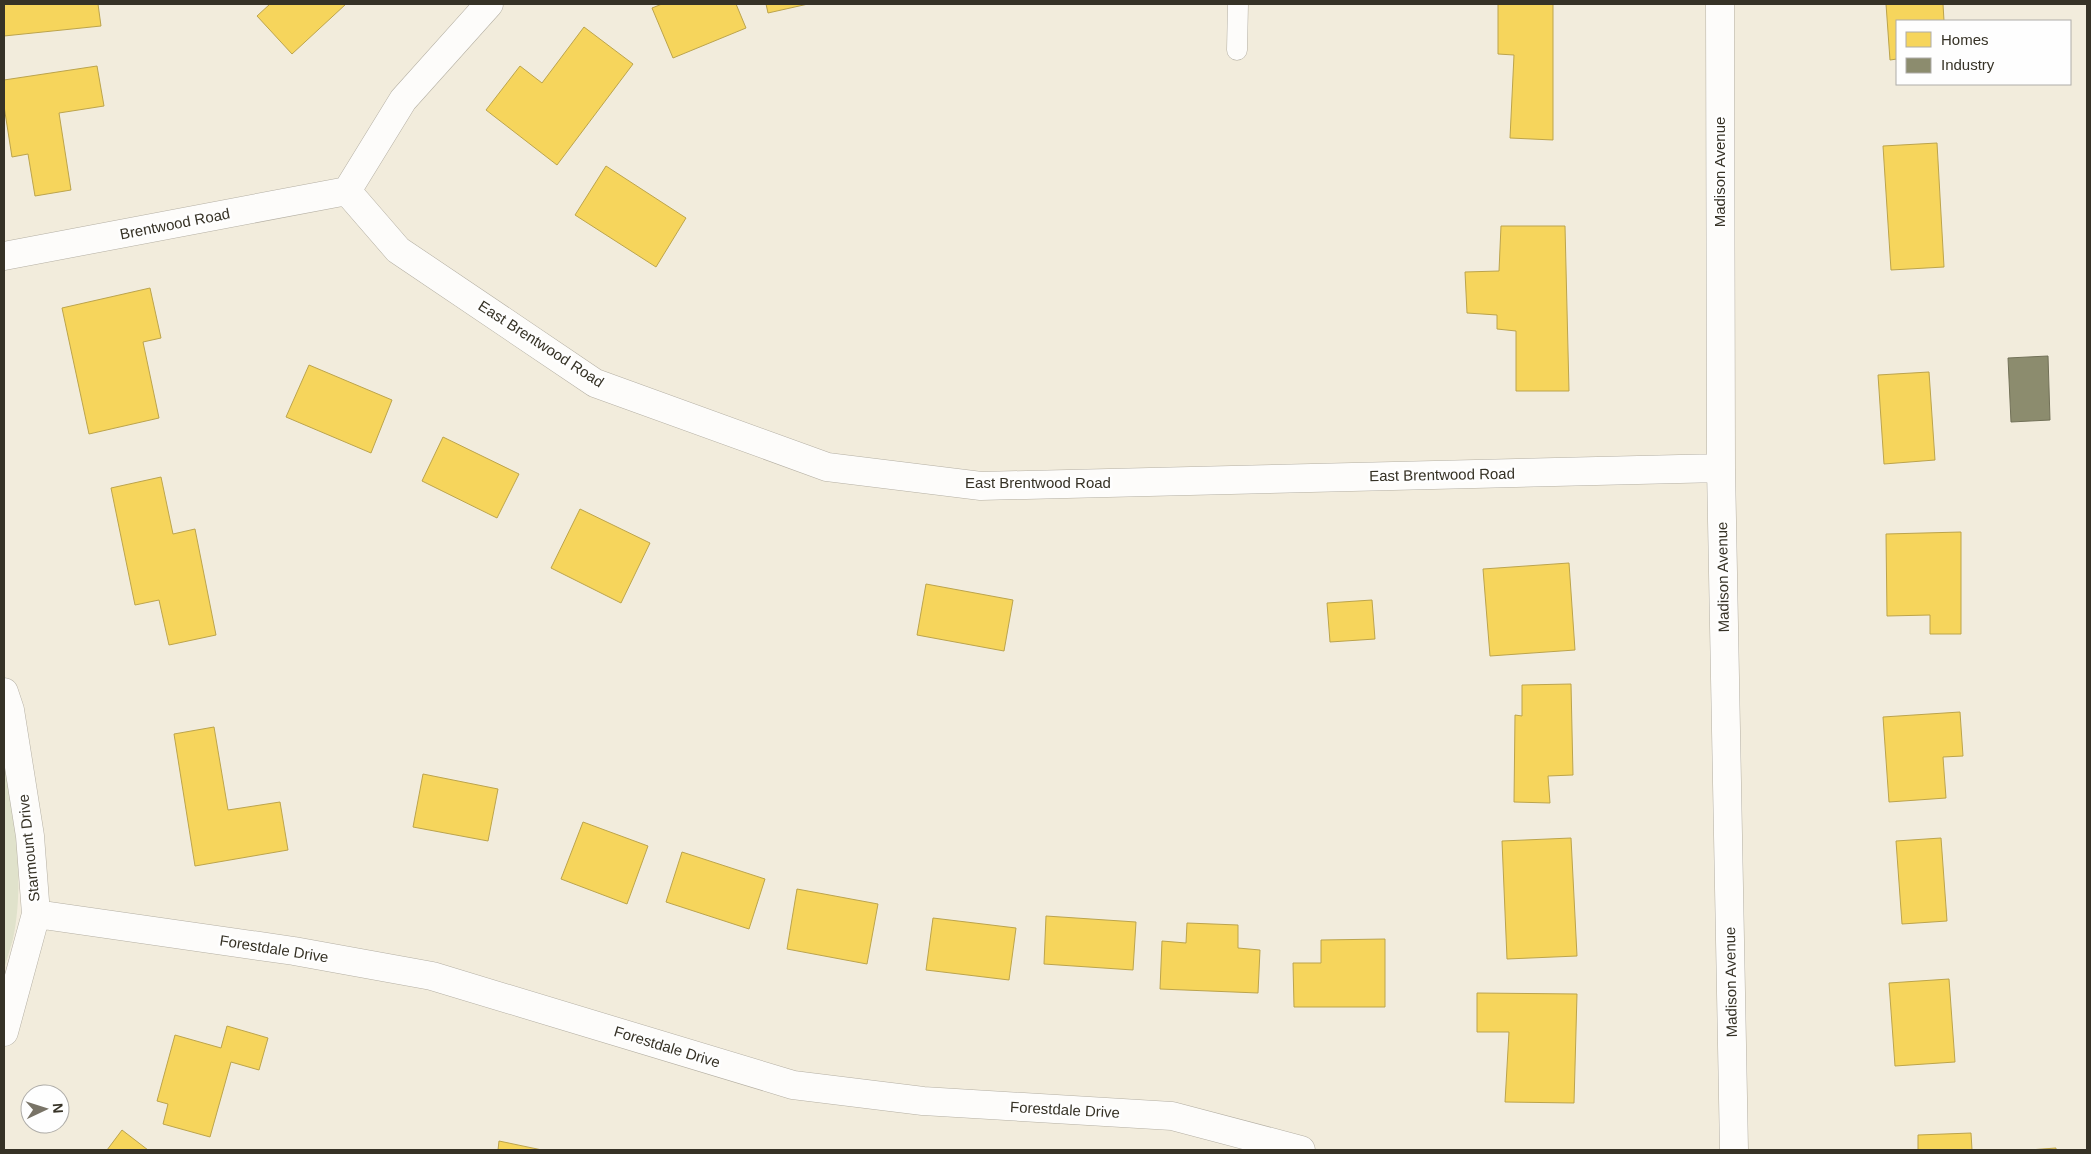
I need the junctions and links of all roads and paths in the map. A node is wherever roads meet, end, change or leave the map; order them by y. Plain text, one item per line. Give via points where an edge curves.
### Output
1 (489, 4) edge
2 (1238, 4) edge
3 (1720, 4) edge
4 (1237, 50) dead end
5 (347, 191) junction
6 (4, 256) edge
7 (1721, 468) junction
8 (4, 692) edge
9 (36, 914) junction
10 (4, 1032) edge
11 (1301, 1150) edge
12 (1734, 1150) edge

1 - 5 street via 403,100
2 - 4 lane
3 - 7 street, Madison Avenue
5 - 6 street, Brentwood Road
5 - 7 street, East Brentwood Road via 398,250 595,383 826,467 981,486
7 - 12 street, Madison Avenue
8 - 9 street, Starmount Drive via 10,710 30,836
9 - 10 street, Starmount Drive
9 - 11 street, Forestdale Drive via 294,951 432,976 793,1085 923,1101 1172,1116

